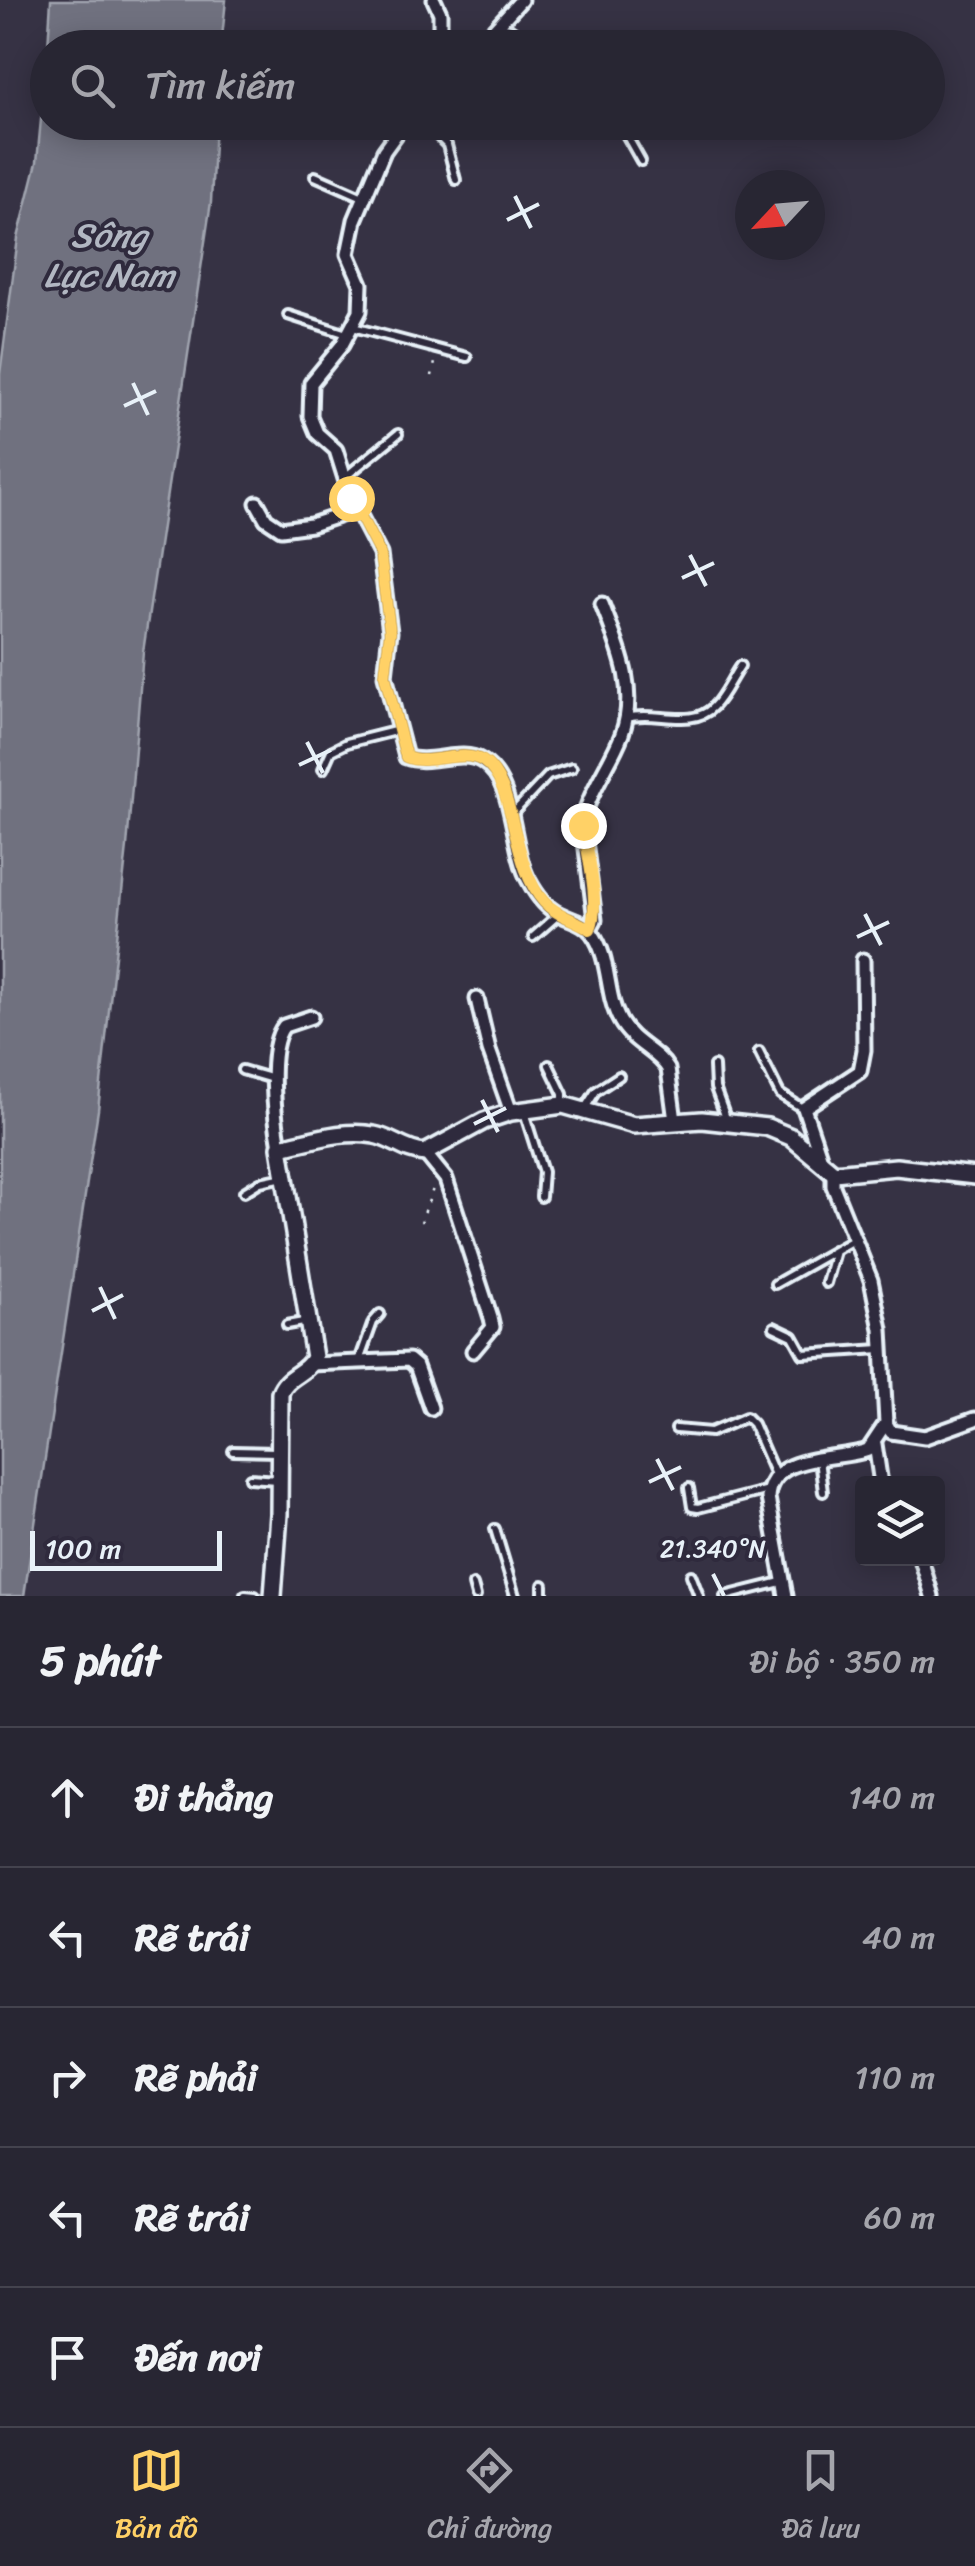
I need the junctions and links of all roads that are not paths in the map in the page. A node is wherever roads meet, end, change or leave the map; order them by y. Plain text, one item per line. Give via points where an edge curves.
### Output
1 (434, 0) edge
2 (521, 0) edge
3 (499, 26) junction
4 (440, 30) edge
5 (495, 30) edge
6 (512, 30) edge
7 (392, 140) edge
8 (443, 140) edge
9 (629, 140) edge
10 (641, 161) dead end
11 (315, 176) dead end
12 (456, 180) dead end
13 (364, 198) junction
14 (288, 314) dead end
15 (350, 331) junction
16 (467, 357) dead end
17 (398, 434) dead end
18 (345, 476) junction
19 (257, 502) dead end
20 (356, 510) junction
21 (602, 604) dead end
22 (740, 666) dead end
23 (625, 719) junction
24 (399, 730) junction
25 (572, 768) dead end
26 (323, 769) dead end
27 (511, 816) junction
28 (560, 914) junction
29 (590, 929) junction
30 (532, 937) dead end
31 (862, 960) dead end
32 (477, 999) dead end
33 (311, 1017) dead end
34 (759, 1052) dead end
35 (549, 1065) dead end
36 (714, 1066) dead end
37 (242, 1070) dead end
38 (619, 1076) dead end
39 (274, 1080) junction
40 (563, 1105) junction
41 (804, 1108) junction
42 (584, 1110) junction
43 (518, 1111) junction
44 (675, 1120) junction
45 (727, 1122) junction
46 (280, 1147) junction
47 (425, 1153) junction
48 (827, 1167) junction
49 (975, 1176) edge
50 (284, 1177) junction
51 (244, 1192) dead end
52 (541, 1198) dead end
53 (855, 1239) junction
54 (836, 1249) junction
55 (826, 1283) dead end
56 (775, 1284) dead end
57 (380, 1314) dead end
58 (310, 1321) junction
59 (286, 1324) dead end
60 (774, 1327) dead end
61 (882, 1349) junction
62 (473, 1351) dead end
63 (359, 1361) junction
64 (310, 1364) junction
65 (431, 1408) dead end
66 (975, 1420) edge
67 (886, 1423) junction
68 (676, 1429) dead end
69 (875, 1444) junction
70 (234, 1451) dead end
71 (277, 1452) junction
72 (819, 1458) junction
73 (880, 1476) edge
74 (776, 1477) junction
75 (250, 1478) dead end
76 (278, 1480) junction
77 (689, 1488) dead end
78 (768, 1490) junction
79 (824, 1492) dead end
80 (496, 1530) dead end
81 (923, 1566) edge
82 (690, 1575) dead end
83 (782, 1582) junction
84 (473, 1586) dead end
85 (543, 1586) dead end
86 (244, 1595) edge
87 (255, 1596) edge
88 (274, 1596) edge
89 (476, 1596) edge
90 (515, 1596) edge
91 (543, 1596) edge
92 (699, 1596) edge
93 (725, 1596) edge
94 (786, 1596) edge
95 (932, 1596) edge

1 - 4 street
2 - 3 street
3 - 5 street
3 - 6 lane
7 - 13 street
8 - 12 lane
9 - 10 lane
11 - 13 lane
13 - 15 street via 348,254 362,295
14 - 15 lane
15 - 16 lane
15 - 18 street via 311,384 310,416 336,450
17 - 18 lane
18 - 20 street
19 - 20 street via 281,529
20 - 24 street via 380,554 390,632 385,676
21 - 23 street via 623,658
22 - 23 lane via 702,715
23 - 29 street via 583,825
24 - 26 lane via 331,751
24 - 27 street via 410,760 483,762
25 - 27 lane via 548,776
27 - 28 street via 527,878
28 - 29 street
28 - 30 lane
29 - 44 street via 615,1012 634,1040 668,1068
31 - 41 street via 860,1070
32 - 43 street via 489,1050
33 - 39 street via 280,1030
34 - 41 lane via 780,1094
35 - 40 lane
36 - 45 lane
37 - 39 lane
38 - 42 lane via 596,1091
39 - 46 street
40 - 42 street
40 - 43 street
41 - 48 street
42 - 44 street via 634,1125
43 - 47 street
43 - 52 lane via 543,1172
44 - 45 street
45 - 48 street via 779,1132
46 - 47 street via 370,1134
46 - 50 street
47 - 62 street via 454,1200 491,1318 493,1327
48 - 49 street via 896,1166
48 - 53 street
50 - 51 lane
50 - 58 street
53 - 54 lane
53 - 61 street via 876,1299
54 - 55 lane
54 - 56 lane
57 - 63 lane
58 - 59 lane
58 - 64 street
60 - 61 lane via 793,1336 803,1354
61 - 67 street
63 - 64 street
63 - 65 street via 413,1362
64 - 71 street via 282,1388
66 - 67 street via 925,1437 891,1432
67 - 69 street
68 - 74 lane via 711,1432 739,1418 750,1420
69 - 72 street via 860,1453
69 - 73 street
70 - 71 lane
71 - 76 street
72 - 74 street
72 - 79 lane
74 - 78 street
75 - 76 lane
76 - 88 street
77 - 78 lane via 692,1507 698,1508
78 - 83 street
80 - 90 lane
81 - 95 street
82 - 92 lane
83 - 93 lane
83 - 94 street
84 - 89 lane
85 - 91 lane
86 - 87 lane

